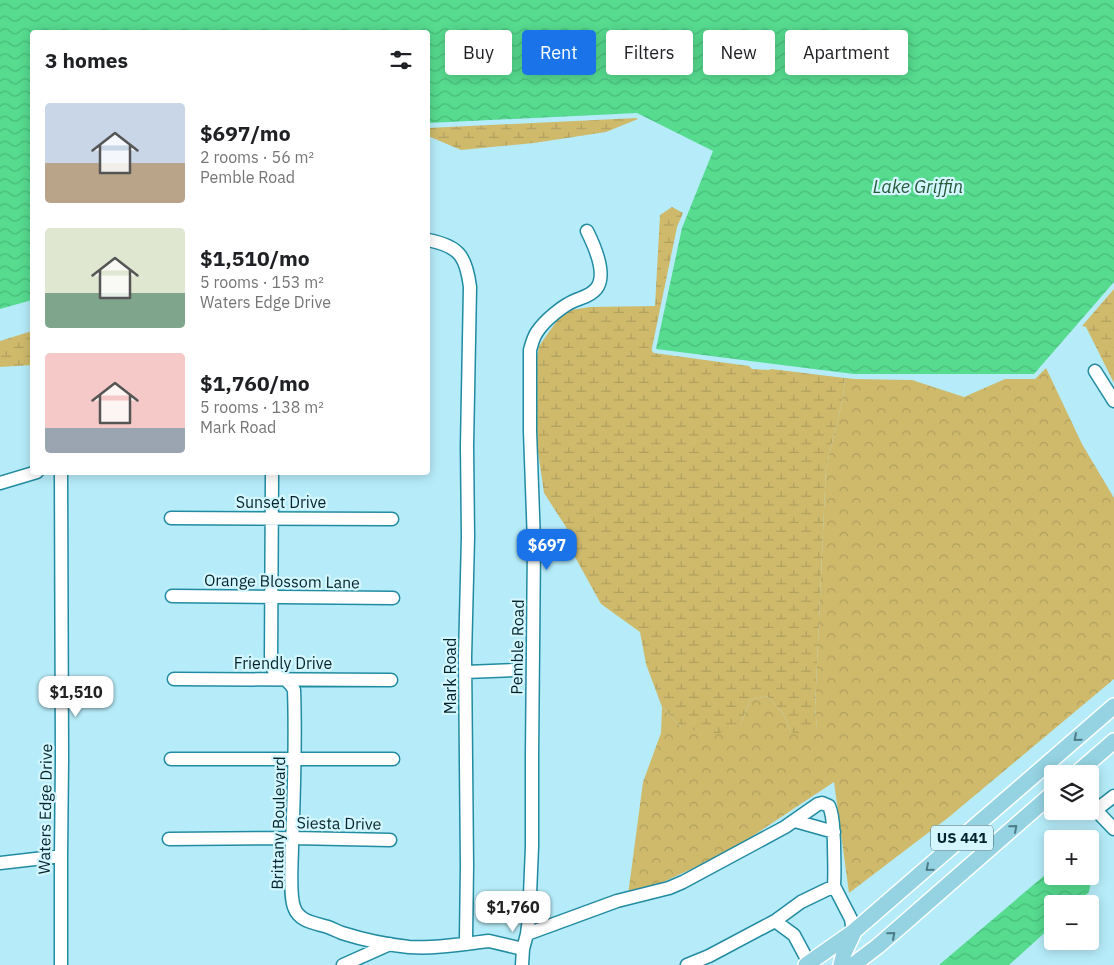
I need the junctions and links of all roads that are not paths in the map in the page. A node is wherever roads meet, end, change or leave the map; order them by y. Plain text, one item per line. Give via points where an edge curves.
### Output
1 (587, 231) dead end
2 (430, 240) edge
3 (1095, 371) dead end
4 (1114, 401) edge
5 (30, 474) edge
6 (61, 475) edge
7 (272, 475) edge
8 (0, 483) edge
9 (171, 518) dead end
10 (272, 518) junction
11 (392, 519) dead end
12 (172, 596) dead end
13 (271, 597) junction
14 (393, 598) dead end
15 (514, 670) dead end
16 (466, 672) junction
17 (174, 679) dead end
18 (283, 679) junction
19 (391, 680) dead end
20 (1114, 706) edge
21 (1114, 741) edge
22 (295, 758) junction
23 (171, 759) dead end
24 (393, 759) dead end
25 (1086, 765) edge
26 (1114, 796) edge
27 (1044, 801) edge
28 (1099, 804) edge
29 (1099, 813) edge
30 (795, 821) junction
31 (1114, 829) edge
32 (834, 832) junction
33 (293, 838) junction
34 (169, 839) dead end
35 (390, 840) dead end
36 (61, 856) junction
37 (0, 863) edge
38 (834, 886) junction
39 (775, 921) junction
40 (853, 932) junction
41 (527, 934) junction
42 (390, 944) junction
43 (467, 944) junction
44 (523, 949) junction
45 (808, 964) edge
46 (61, 965) edge
47 (343, 965) edge
48 (522, 965) edge
49 (688, 965) edge
50 (841, 965) edge
51 (853, 965) edge

1 - 41 street, Pemble Road via 599,260 599,284 588,296 565,306 543,325 530,350 534,543 532,847
2 - 16 street, Mark Road via 456,250 466,266 470,287
3 - 4 street
5 - 8 street
6 - 36 street, Waters Edge Drive
7 - 10 street, Brittany Boulevard
9 - 10 street, Sunset Drive
10 - 11 street, Sunset Drive
10 - 13 street, Brittany Boulevard
12 - 13 street, Orange Blossom Lane
13 - 14 street, Orange Blossom Lane
13 - 18 street, Brittany Boulevard via 272,670
15 - 16 street
16 - 43 street, Mark Road
17 - 18 street, Friendly Drive
18 - 19 street, Friendly Drive
18 - 22 street, Brittany Boulevard via 294,690
20 -> 40 main road, US 441
21 - 25 main road
22 - 23 street
22 - 24 street
22 - 33 street, Brittany Boulevard
26 - 28 street
51 -> 27 main road, US 441
29 - 31 street
30 - 32 street
30 - 32 street via 822,803 829,806
30 - 41 street via 669,888 617,901
32 - 38 street
33 - 34 street, Siesta Drive
33 - 35 street, Siesta Drive
33 - 42 street, Brittany Boulevard via 292,897 298,914 311,924
36 - 37 street
36 - 46 street, Waters Edge Drive
38 - 39 street via 802,902
38 - 40 street via 851,919
39 - 45 street via 794,936
39 - 49 street
40 - 45 main road, US 441
40 - 50 main road
41 - 44 street, Pemble Road
42 - 43 street, Brittany Boulevard via 420,947
42 - 47 street
43 - 44 street via 489,941
44 - 48 street

